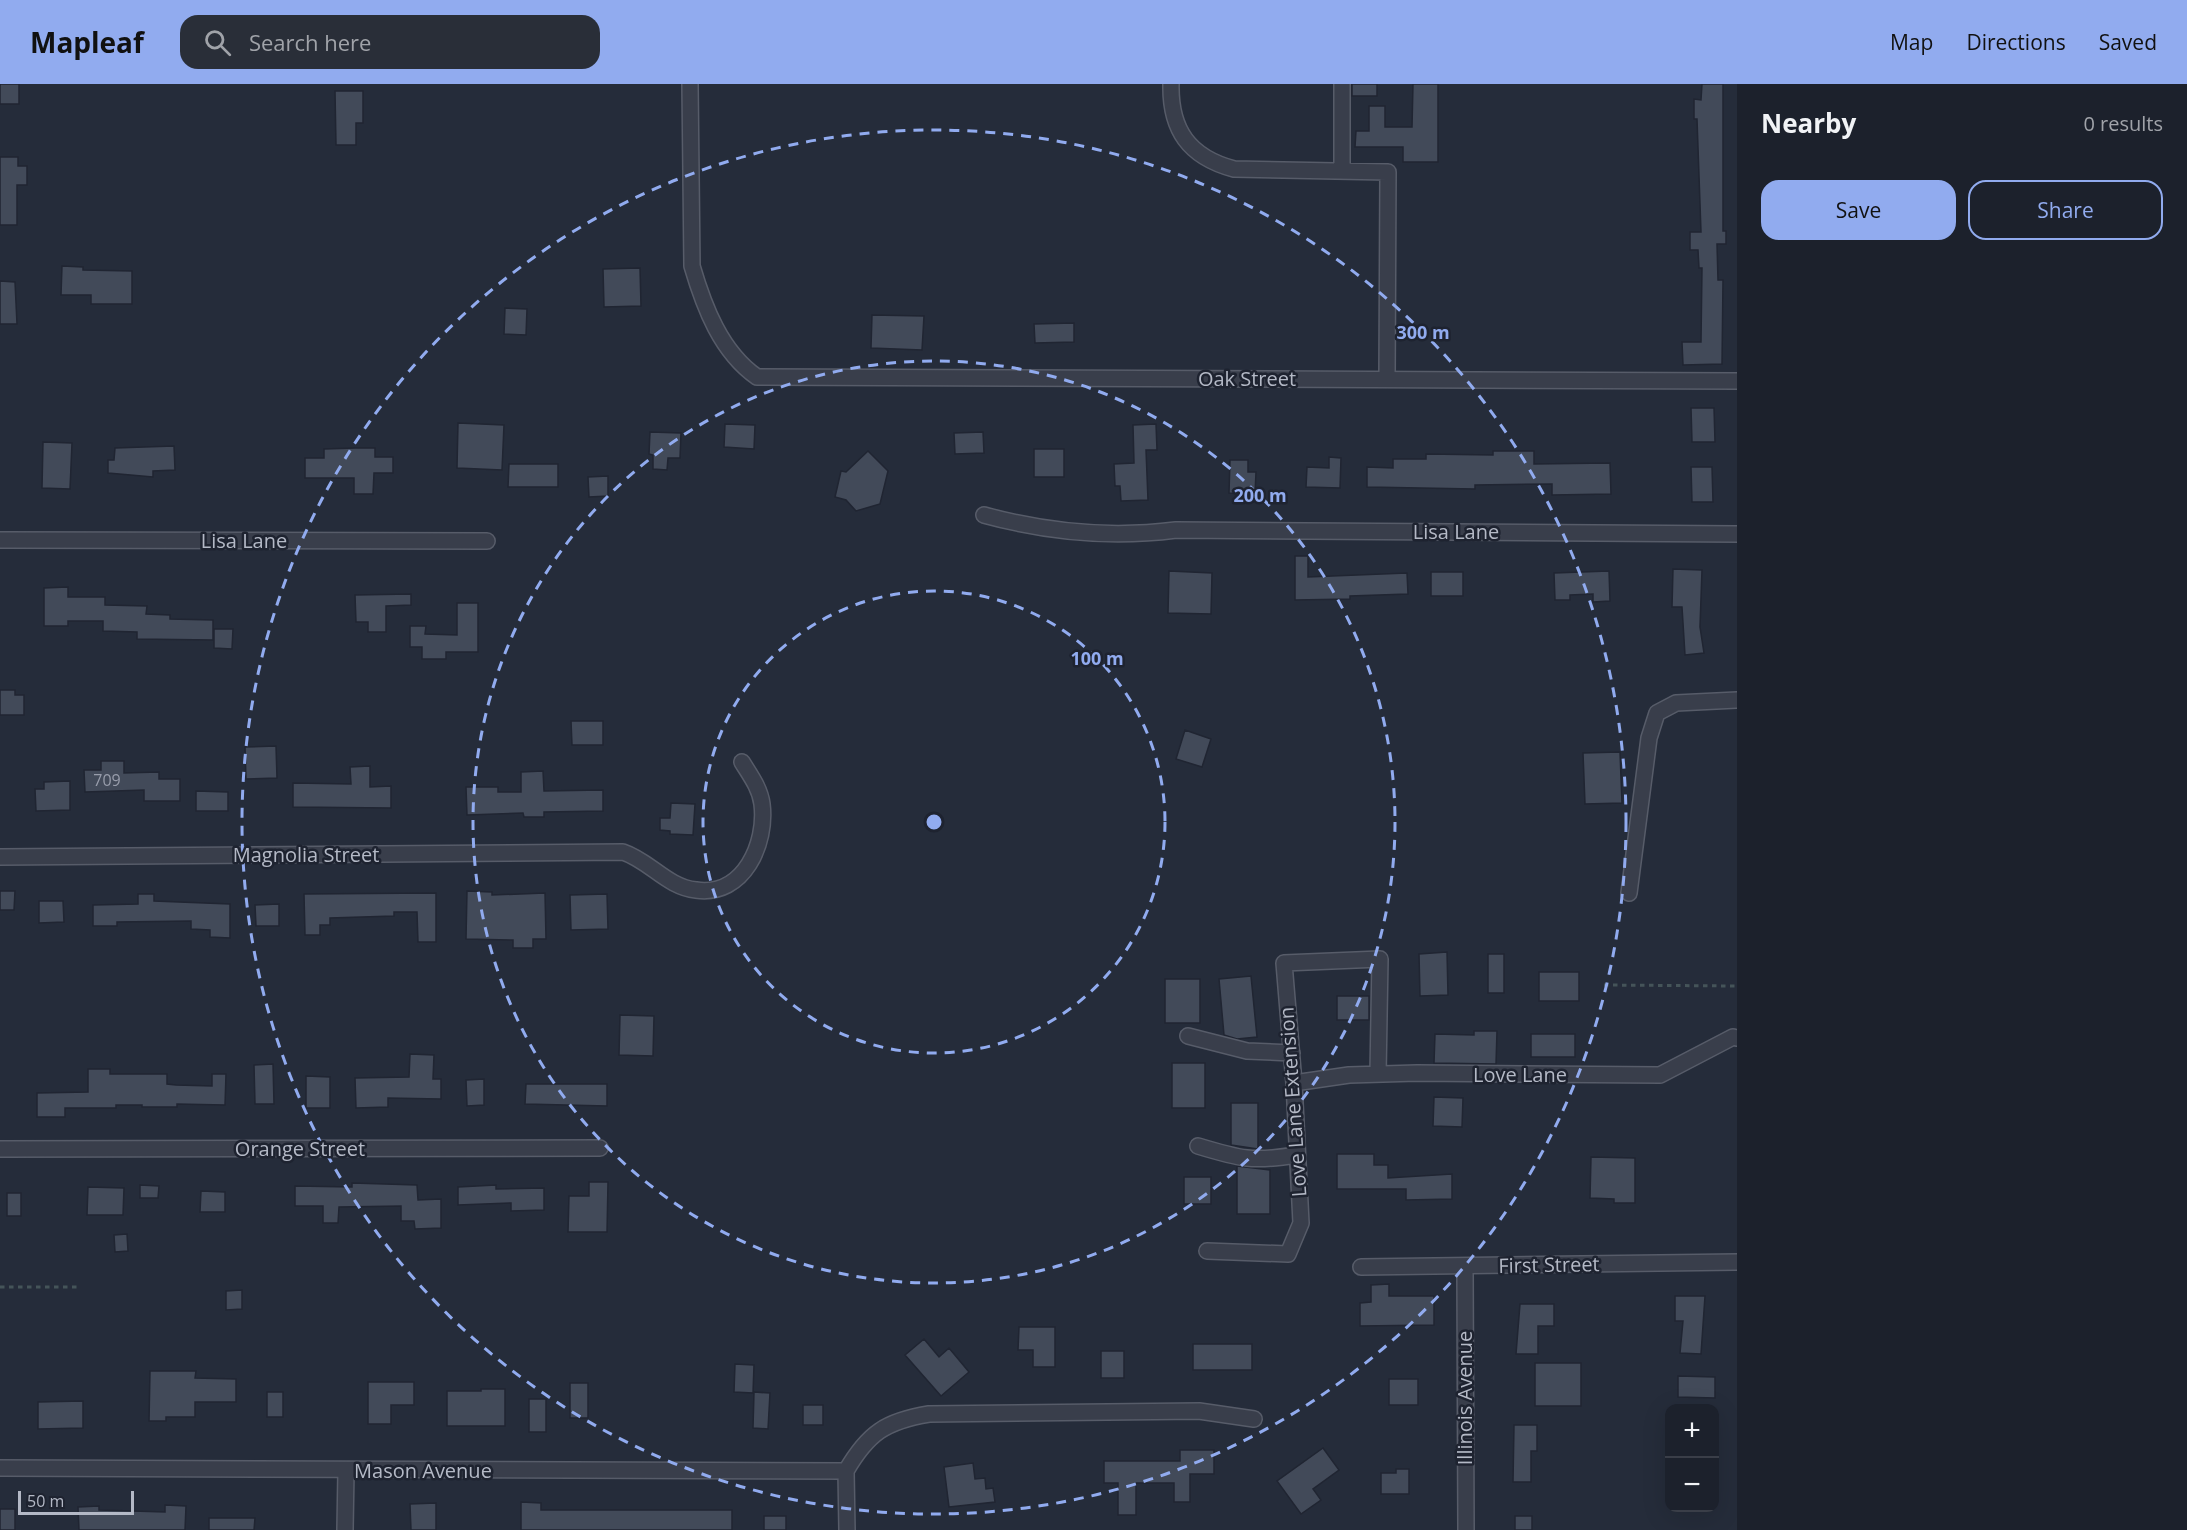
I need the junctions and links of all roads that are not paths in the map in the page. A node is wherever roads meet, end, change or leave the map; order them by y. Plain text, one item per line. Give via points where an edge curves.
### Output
1 (690, 84) edge
2 (1171, 84) edge
3 (1342, 84) edge
4 (1342, 171) junction
5 (1387, 380) junction
6 (1737, 381) edge
7 (984, 515) dead end
8 (1737, 534) edge
9 (0, 540) edge
10 (487, 542) dead end
11 (1737, 700) edge
12 (742, 762) dead end
13 (0, 857) edge
14 (1629, 893) dead end
15 (1188, 1036) dead end
16 (1737, 1038) edge
17 (1292, 1053) junction
18 (1378, 1074) junction
19 (1294, 1083) junction
20 (1198, 1146) dead end
21 (600, 1148) dead end
22 (0, 1149) edge
23 (1297, 1155) junction
24 (1206, 1251) dead end
25 (1737, 1262) edge
26 (1361, 1267) dead end
27 (1465, 1267) junction
28 (1254, 1419) dead end
29 (0, 1468) edge
30 (346, 1471) junction
31 (846, 1471) junction
32 (345, 1530) edge
33 (847, 1530) edge
34 (1466, 1530) edge

1 - 5 street, Oak Street via 692,266 700,293 730,352 757,377
2 - 4 street via 1181,134 1206,159 1234,169
3 - 4 street
4 - 5 street via 1388,172
5 - 6 street, Oak Street
7 - 8 street, Lisa Lane via 1049,530 1153,533 1176,530
9 - 10 street, Lisa Lane
11 - 14 street via 1676,703 1657,713 1649,738
12 - 13 street, Magnolia Street via 758,790 763,824 754,855 739,877 715,889 692,890 670,882 623,852
15 - 17 street via 1247,1051
16 - 18 street, Love Lane via 1660,1075
17 - 18 street, Love Lane Extension via 1284,963 1380,959
17 - 19 street, Love Lane Extension
18 - 19 street, Love Lane
19 - 23 street, Love Lane Extension
20 - 23 street via 1243,1160
21 - 22 street, Orange Street
23 - 24 street, Love Lane Extension via 1301,1223 1288,1254
25 - 27 street, First Street
26 - 27 street, First Street
27 - 34 street, Illinois Avenue
28 - 31 street via 1199,1411 929,1414 898,1419 883,1428 858,1450
29 - 30 street, Mason Avenue
30 - 31 street, Mason Avenue
30 - 32 street
31 - 33 street

